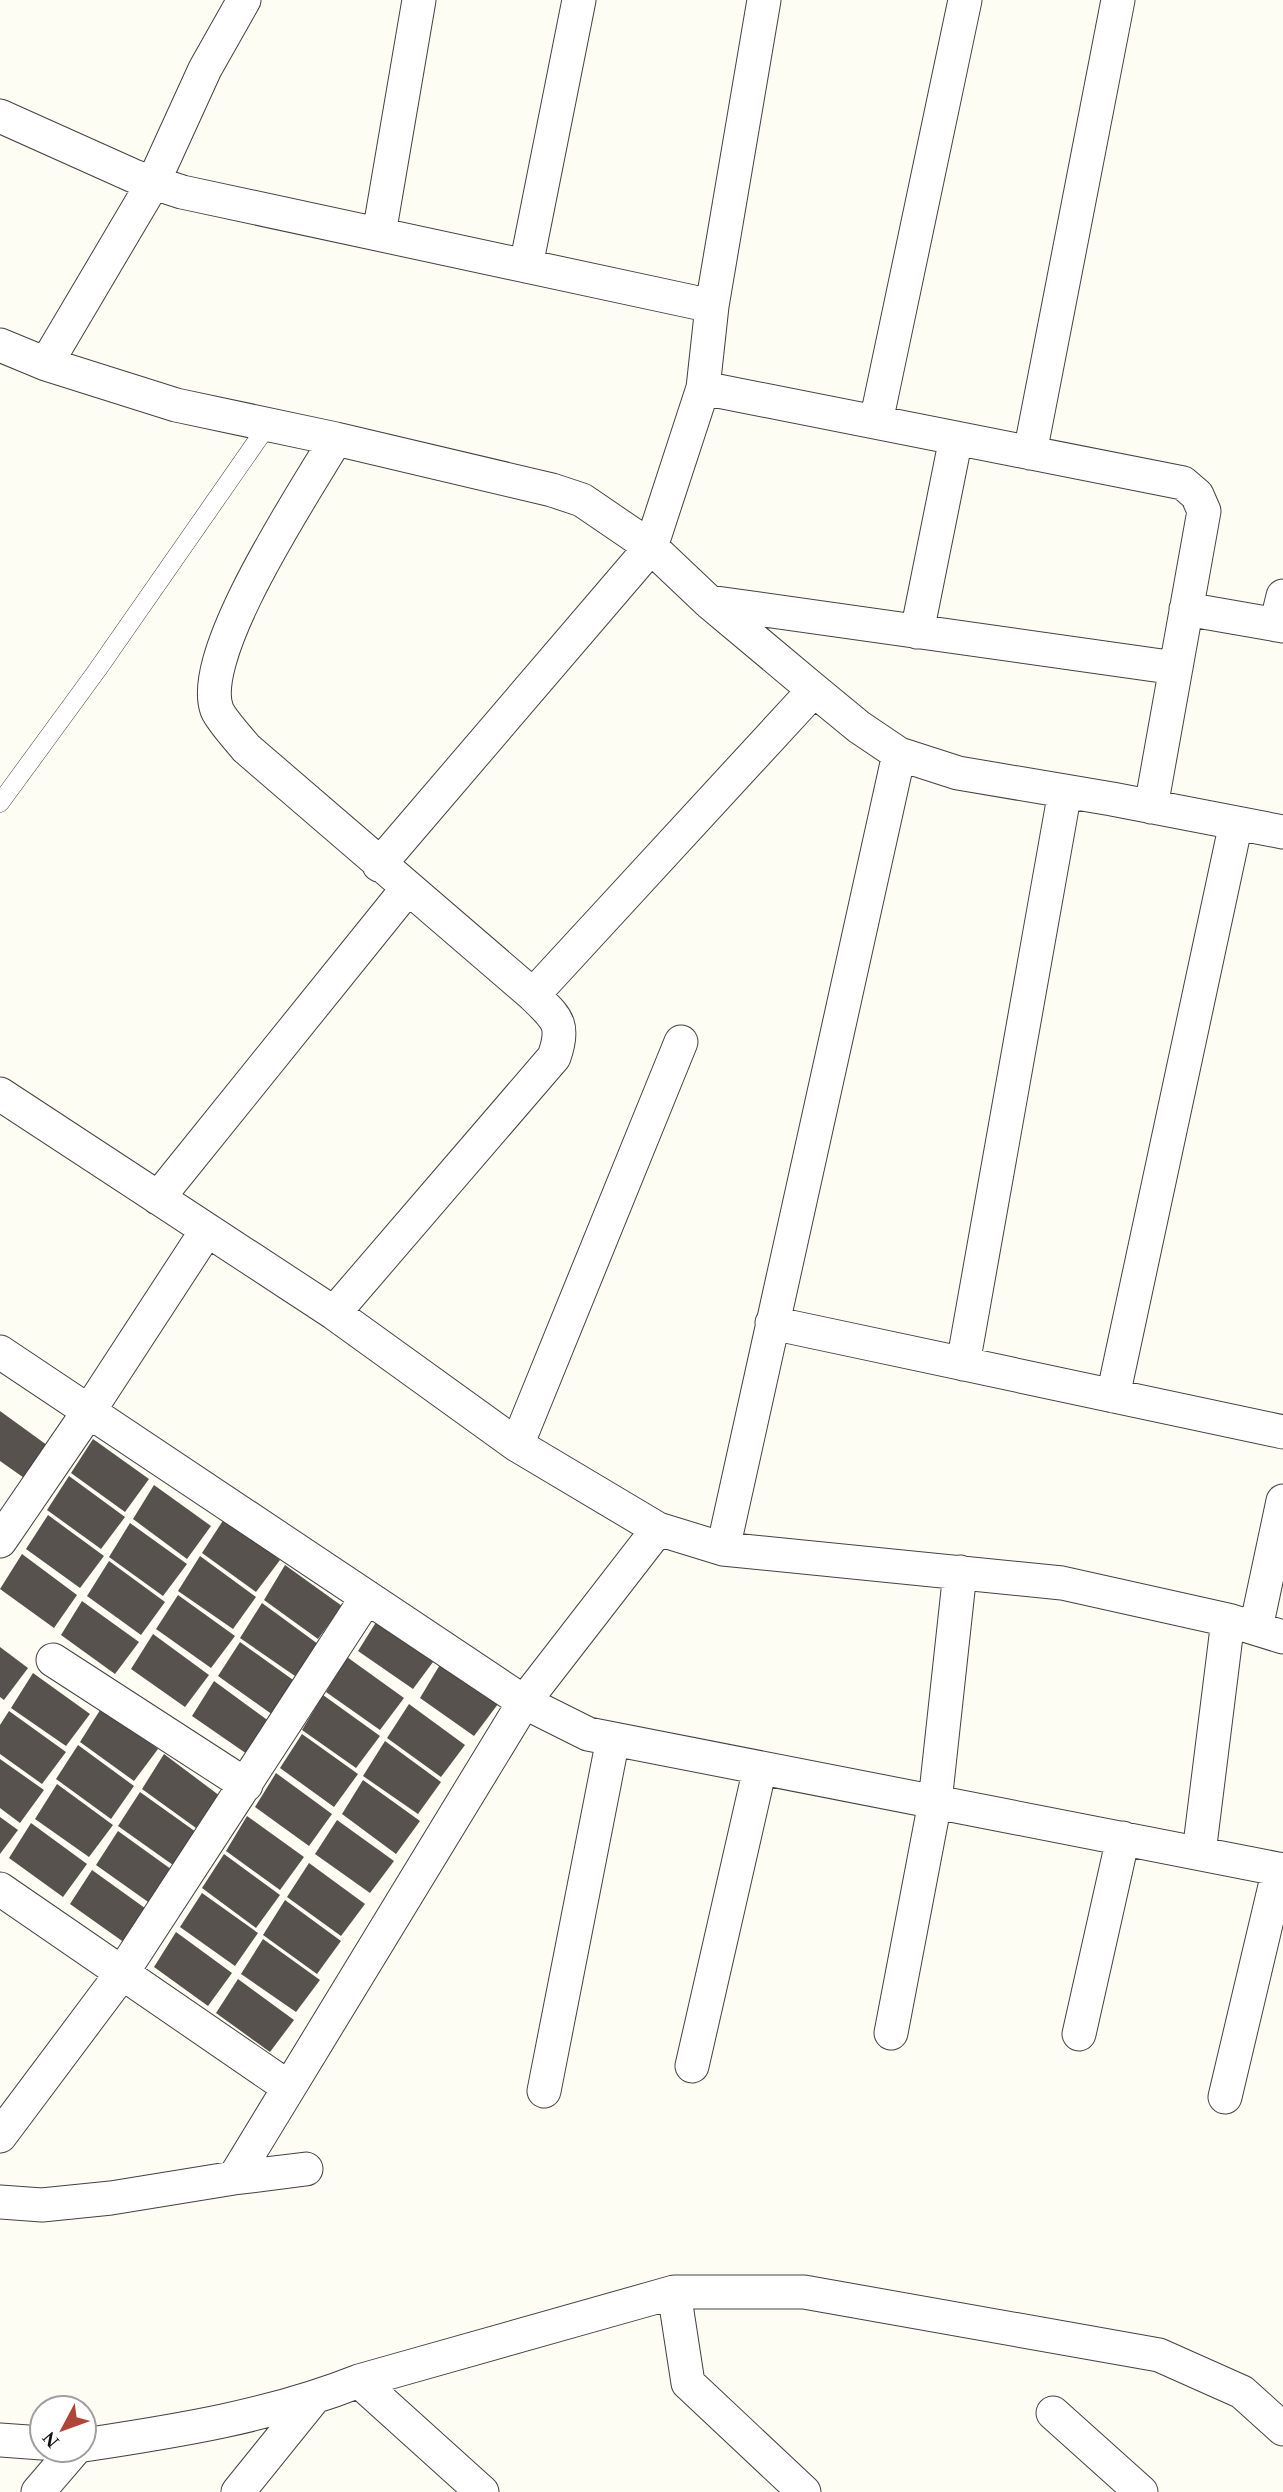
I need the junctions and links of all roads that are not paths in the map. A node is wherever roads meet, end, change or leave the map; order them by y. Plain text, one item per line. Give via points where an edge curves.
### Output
1 (244, 0) edge
2 (419, 0) edge
3 (579, 0) edge
4 (764, 0) edge
5 (965, 0) edge
6 (1118, 0) edge
7 (0, 116) edge
8 (153, 183) junction
9 (379, 234) junction
10 (526, 266) junction
11 (712, 306) junction
12 (0, 345) edge
13 (46, 364) junction
14 (703, 388) junction
15 (876, 422) junction
16 (268, 425) junction
17 (956, 438) junction
18 (336, 439) junction
19 (1030, 453) junction
20 (651, 547) junction
21 (709, 603) junction
22 (1186, 609) junction
23 (1281, 616) edge
24 (917, 632) junction
25 (1176, 668) junction
26 (814, 690) junction
27 (900, 754) junction
28 (1065, 791) junction
29 (0, 803) edge
30 (1151, 807) junction
31 (1236, 824) junction
32 (1283, 832) edge
33 (379, 865) junction
34 (407, 889) junction
35 (533, 995) junction
36 (681, 1042) dead end
37 (0, 1094) edge
38 (158, 1198) junction
39 (207, 1230) junction
40 (334, 1314) junction
41 (772, 1323) junction
42 (0, 1352) edge
43 (963, 1364) junction
44 (1114, 1396) junction
45 (89, 1411) junction
46 (1283, 1432) edge
47 (517, 1445) junction
48 (1283, 1501) edge
49 (658, 1529) junction
50 (0, 1541) edge
51 (723, 1549) junction
52 (960, 1572) junction
53 (367, 1597) junction
54 (1255, 1628) edge
55 (53, 1660) dead end
56 (524, 1702) junction
57 (613, 1739) junction
58 (760, 1768) junction
59 (246, 1785) junction
60 (935, 1802) junction
61 (1123, 1838) junction
62 (1199, 1853) junction
63 (1281, 1869) edge
64 (0, 1889) edge
65 (122, 1973) junction
66 (891, 2033) dead end
67 (1079, 2034) dead end
68 (692, 2066) dead end
69 (288, 2087) junction
70 (544, 2091) dead end
71 (1225, 2097) dead end
72 (0, 2136) edge
73 (306, 2169) dead end
74 (234, 2178) junction
75 (0, 2202) edge
76 (674, 2292) junction
77 (359, 2381) junction
78 (313, 2399) junction
79 (1054, 2413) dead end
80 (1283, 2429) edge
81 (0, 2440) edge
82 (28, 2442) edge
83 (98, 2443) edge
84 (62, 2464) edge
85 (38, 2492) edge
86 (238, 2492) edge
87 (482, 2492) edge
88 (804, 2492) edge
89 (1141, 2492) edge

1 - 8 street via 205,69
2 - 9 street
3 - 10 street
4 - 11 street
5 - 15 street
6 - 19 street
7 - 8 street
8 - 9 street
8 - 13 street
9 - 10 street
10 - 11 street
11 - 14 street
12 - 13 street
13 - 16 street via 176,405
14 - 15 street
14 - 20 street
15 - 17 street
16 - 18 street
16 - 29 lane
17 - 19 street
17 - 24 street
18 - 20 street via 582,500
18 - 33 street via 249,589 224,645 214,683 217,710 246,748
19 - 22 street via 1183,483 1197,495 1204,511
20 - 21 street
20 - 33 street
21 - 24 street
21 - 26 street
22 - 23 street
22 - 25 street
24 - 25 street
25 - 30 street
26 - 27 street
26 - 35 street
27 - 28 street via 958,773
27 - 41 street
28 - 30 street
28 - 43 street
30 - 31 street
31 - 32 street
31 - 44 street
33 - 34 street
34 - 35 street
34 - 38 street
35 - 40 street via 556,1018 560,1039 554,1057
36 - 47 street
37 - 38 street
38 - 39 street
39 - 40 street
39 - 45 street
40 - 47 street
41 - 43 street
41 - 51 street
42 - 45 street
43 - 44 street
44 - 46 street
45 - 50 street
45 - 53 street
47 - 49 street
48 - 54 street
49 - 51 street
49 - 56 street
51 - 52 street
52 - 54 street via 1062,1583
52 - 60 street
53 - 56 street
53 - 59 street
54 - 62 street
55 - 59 street
56 - 57 street via 588,1734
56 - 69 street
57 - 58 street
57 - 70 street
58 - 60 street
58 - 68 street
59 - 65 street
60 - 61 street
60 - 66 street
61 - 62 street
61 - 67 street
62 - 63 street
63 - 71 street
64 - 65 street
65 - 69 street
65 - 72 street
69 - 74 street
73 - 74 street
74 - 75 street via 56,2204
76 - 77 street
76 - 80 street via 804,2292 1159,2355 1242,2392
76 - 88 street via 688,2383
77 - 78 street
77 - 87 street
78 - 83 street via 187,2429
78 - 86 street
79 - 89 street
81 - 82 street
84 - 85 street

